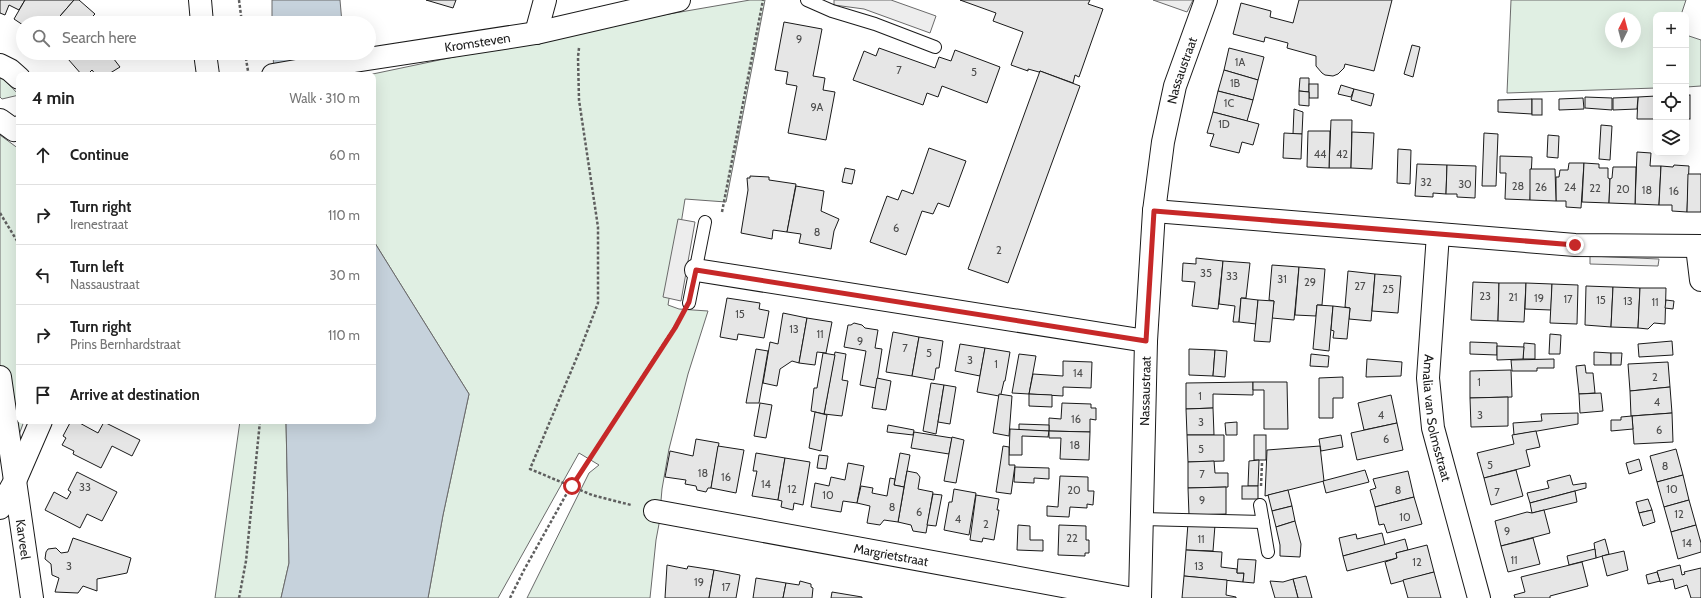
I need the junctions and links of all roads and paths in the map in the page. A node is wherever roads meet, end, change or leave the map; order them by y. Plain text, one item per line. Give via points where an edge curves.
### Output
1 (200, 0) edge
2 (239, 0) edge
3 (544, 0) edge
4 (679, 0) edge
5 (763, 0) edge
6 (807, 0) edge
7 (1206, 0) edge
8 (201, 16) edge
9 (241, 16) edge
10 (583, 22) junction
11 (536, 33) junction
12 (935, 47) dead end
13 (376, 58) edge
14 (207, 60) edge
15 (246, 60) edge
16 (361, 60) edge
17 (0, 65) edge
18 (208, 72) edge
19 (248, 72) edge
20 (290, 72) edge
21 (16, 75) edge
22 (1154, 211) junction
23 (0, 213) edge
24 (705, 222) joint
25 (1438, 234) junction
26 (16, 239) edge
27 (1699, 247) edge
28 (696, 270) junction
29 (1701, 280) edge
30 (689, 302) joint
31 (1146, 341) junction
32 (0, 377) edge
33 (41, 424) edge
34 (260, 424) edge
35 (15, 481) junction
36 (572, 486) junction
37 (1260, 505) dead end
38 (0, 508) edge
39 (655, 511) joint
40 (1142, 519) junction
41 (1263, 522) junction
42 (1268, 552) dead end
43 (32, 598) edge
44 (239, 598) edge
45 (510, 598) edge
46 (1128, 598) edge
47 (1140, 598) edge
48 (1479, 598) edge

1 - 8 street
2 - 9 path
3 - 11 street
4 - 10 street, Kromsteven
5 - 24 path via 721,221
6 - 12 lane
7 - 22 street, Nassaustraat via 1175,86
10 - 11 street, Kromsteven
10 - 36 path via 578,57 579,100 598,227 598,303 530,469
11 - 13 street, Kromsteven
14 - 18 street
15 - 19 path
16 - 20 street, Kromsteven
17 - 21 street
22 - 25 street
22 - 31 street, Nassaustraat
23 - 26 path
24 - 28 lane
25 - 27 street via 1575,245
25 - 48 street, Amalia van Solmsstraat via 1428,378 1433,428
27 - 29 street
28 - 30 lane
28 - 31 street
30 - 36 path via 675,328
31 - 40 street, Nassaustraat
32 - 35 street, Karveel
33 - 35 street
34 - 44 path via 246,561
35 - 38 street, Karveel
35 - 43 street, Karveel
36 - 39 path via 592,495
36 - 45 path
37 - 41 lane
39 - 46 street, Margrietstraat
40 - 41 lane
40 - 47 street, Nassaustraat
41 - 42 lane

